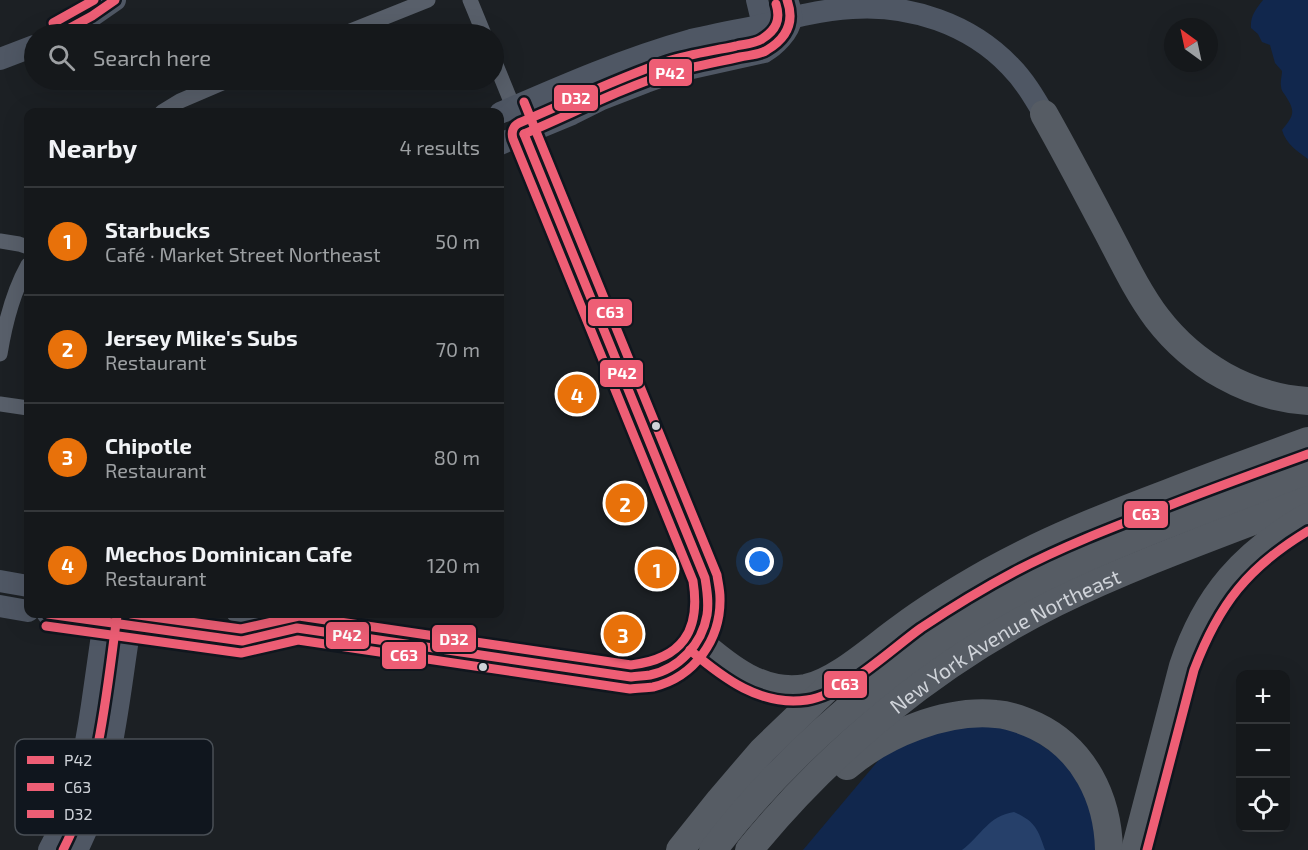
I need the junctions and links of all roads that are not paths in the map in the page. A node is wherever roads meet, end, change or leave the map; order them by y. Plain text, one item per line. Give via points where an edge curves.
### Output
1 (116, 0) edge
2 (428, 0) edge
3 (470, 0) edge
4 (757, 0) edge
5 (789, 9) edge
6 (77, 24) edge
7 (368, 24) edge
8 (479, 24) edge
9 (763, 25) junction
10 (24, 50) edge
11 (0, 58) edge
12 (206, 90) edge
13 (501, 90) edge
14 (170, 108) edge
15 (506, 110) edge
16 (1044, 114) joint
17 (524, 134) junction
18 (504, 142) edge
19 (0, 241) edge
20 (24, 246) edge
21 (24, 275) edge
22 (0, 354) edge
23 (1308, 402) edge
24 (0, 404) edge
25 (24, 407) edge
26 (1308, 441) edge
27 (1308, 472) edge
28 (1308, 500) edge
29 (1308, 517) edge
30 (0, 581) edge
31 (24, 584) edge
32 (0, 606) edge
33 (24, 610) edge
34 (104, 618) edge
35 (264, 618) edge
36 (131, 619) edge
37 (297, 628) junction
38 (698, 641) junction
39 (856, 661) junction
40 (87, 739) edge
41 (112, 739) edge
42 (56, 835) edge
43 (84, 835) edge
44 (49, 850) edge
45 (77, 850) edge
46 (680, 850) edge
47 (713, 850) edge
48 (749, 850) edge
49 (767, 850) edge
50 (1109, 850) edge
51 (1134, 850) edge

1 - 6 street
2 - 7 street
3 - 8 street
4 - 9 street
5 - 9 street
5 - 16 street via 888,8 940,20 977,40 1010,65
5 - 17 street via 779,41 764,52 660,77
9 - 15 street via 692,40 646,55
10 - 11 street
12 - 14 street
13 - 15 street
15 - 17 street
16 - 23 highway via 1136,285 1167,331 1189,353 1230,379 1273,396
17 - 18 street
17 - 38 street via 702,568 709,603
19 - 20 street
21 - 22 street
24 - 25 street
26 - 39 highway via 1130,507 1035,548 940,601
27 - 47 highway, New York Avenue Northeast via 1089,557 953,631 902,666 827,728 771,783
28 - 48 highway, New York Avenue Northeast via 1119,574 994,637 928,680 858,736
29 - 51 highway via 1281,532 1253,555 1230,578 1202,618 1183,666
30 - 31 street
32 - 33 street
34 - 40 street
35 - 37 street
36 - 37 street via 242,641
36 - 41 street
37 - 38 street via 631,677 667,669 685,657
38 - 39 highway via 751,680 776,688 814,686
39 - 46 highway via 762,752
42 - 44 street
43 - 45 street
49 - 50 highway via 829,783 865,753 921,725 983,713 1027,722 1074,754 1090,775 1101,800

